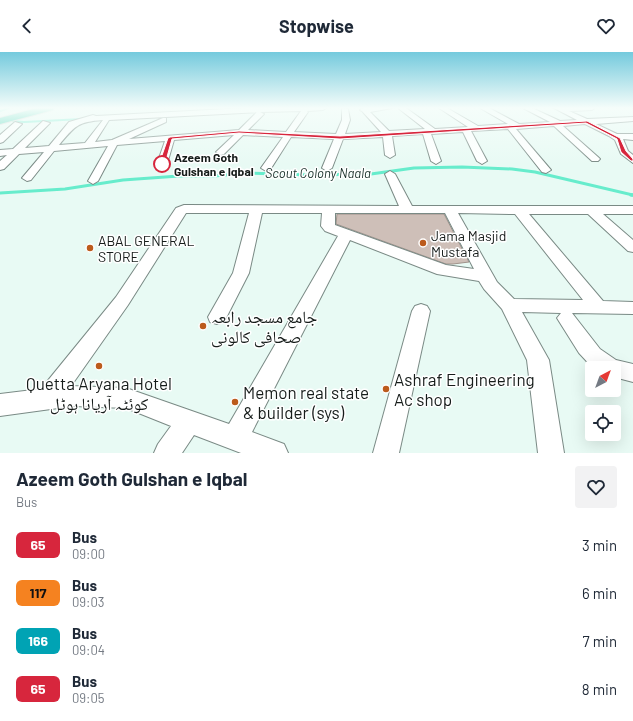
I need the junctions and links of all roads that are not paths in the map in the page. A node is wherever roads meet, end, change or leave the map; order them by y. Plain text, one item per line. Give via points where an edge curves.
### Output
1 (514, 126) edge
2 (15, 127) edge
3 (42, 127) edge
4 (70, 127) edge
5 (102, 127) edge
6 (156, 127) edge
7 (160, 127) edge
8 (245, 127) edge
9 (294, 127) edge
10 (344, 127) edge
11 (380, 127) edge
12 (424, 127) edge
13 (500, 127) edge
14 (562, 127) edge
15 (596, 127) edge
16 (476, 128) joint
17 (466, 129) junction
18 (239, 132) junction
19 (430, 132) junction
20 (289, 134) junction
21 (387, 134) junction
22 (615, 136) junction
23 (340, 137) junction
24 (633, 137) edge
25 (174, 138) junction
26 (0, 140) edge
27 (138, 141) junction
28 (114, 143) junction
29 (88, 145) junction
30 (54, 148) junction
31 (18, 151) junction
32 (0, 152) edge
33 (221, 152) dead end
34 (390, 155) dead end
35 (631, 157) edge
36 (595, 159) dead end
37 (436, 161) dead end
38 (482, 161) dead end
39 (162, 164) dead end
40 (0, 167) edge
41 (266, 168) dead end
42 (326, 168) dead end
43 (546, 170) dead end
44 (390, 174) dead end
45 (27, 178) dead end
46 (92, 181) dead end
47 (256, 208) junction
48 (329, 209) junction
49 (407, 209) junction
50 (449, 209) junction
51 (518, 209) junction
52 (590, 210) junction
53 (633, 210) edge
54 (346, 234) junction
55 (633, 248) edge
56 (484, 276) junction
57 (509, 305) junction
58 (598, 307) junction
59 (633, 308) edge
60 (421, 311) dead end
61 (217, 317) dead end
62 (566, 318) dead end
63 (633, 373) edge
64 (47, 400) junction
65 (0, 405) edge
66 (189, 421) junction
67 (235, 438) junction
68 (167, 453) edge
69 (275, 453) edge
70 (386, 453) edge
71 (551, 453) edge

1 - 43 street
2 - 26 street
3 - 31 street
4 - 30 street
5 - 29 street
6 - 28 street
7 - 27 street
8 - 18 street
9 - 20 street
10 - 23 street
11 - 21 street
12 - 19 street
13 - 16 street
14 - 36 street
15 - 22 street
16 - 17 street
17 - 19 street
17 - 38 street
18 - 20 street
18 - 25 street
18 - 25 street via 191,129
18 - 33 street
19 - 21 street
19 - 37 street
20 - 23 street
20 - 41 street
21 - 23 street
21 - 34 street
22 - 24 street
22 - 35 street via 624,152
23 - 42 street
25 - 27 street
25 - 39 street
27 - 28 street
28 - 29 street
28 - 46 street
29 - 30 street
30 - 31 street
30 - 45 street
31 - 32 street
31 - 40 street
44 - 49 street
47 - 48 street
47 - 61 street via 241,273
47 - 64 street via 191,208 180,211 122,301
48 - 49 street
48 - 54 street via 328,226
49 - 50 street
50 - 51 street
50 - 56 street
51 - 52 street
51 - 58 street
52 - 53 street
52 - 55 street
54 - 56 street via 442,270
54 - 67 street
56 - 57 street
57 - 58 street
57 - 71 street via 538,360
58 - 59 street
60 - 70 street
62 - 63 street via 590,354 620,371
64 - 65 street
64 - 66 street via 73,396 126,398
66 - 67 street
66 - 68 street
67 - 69 street

